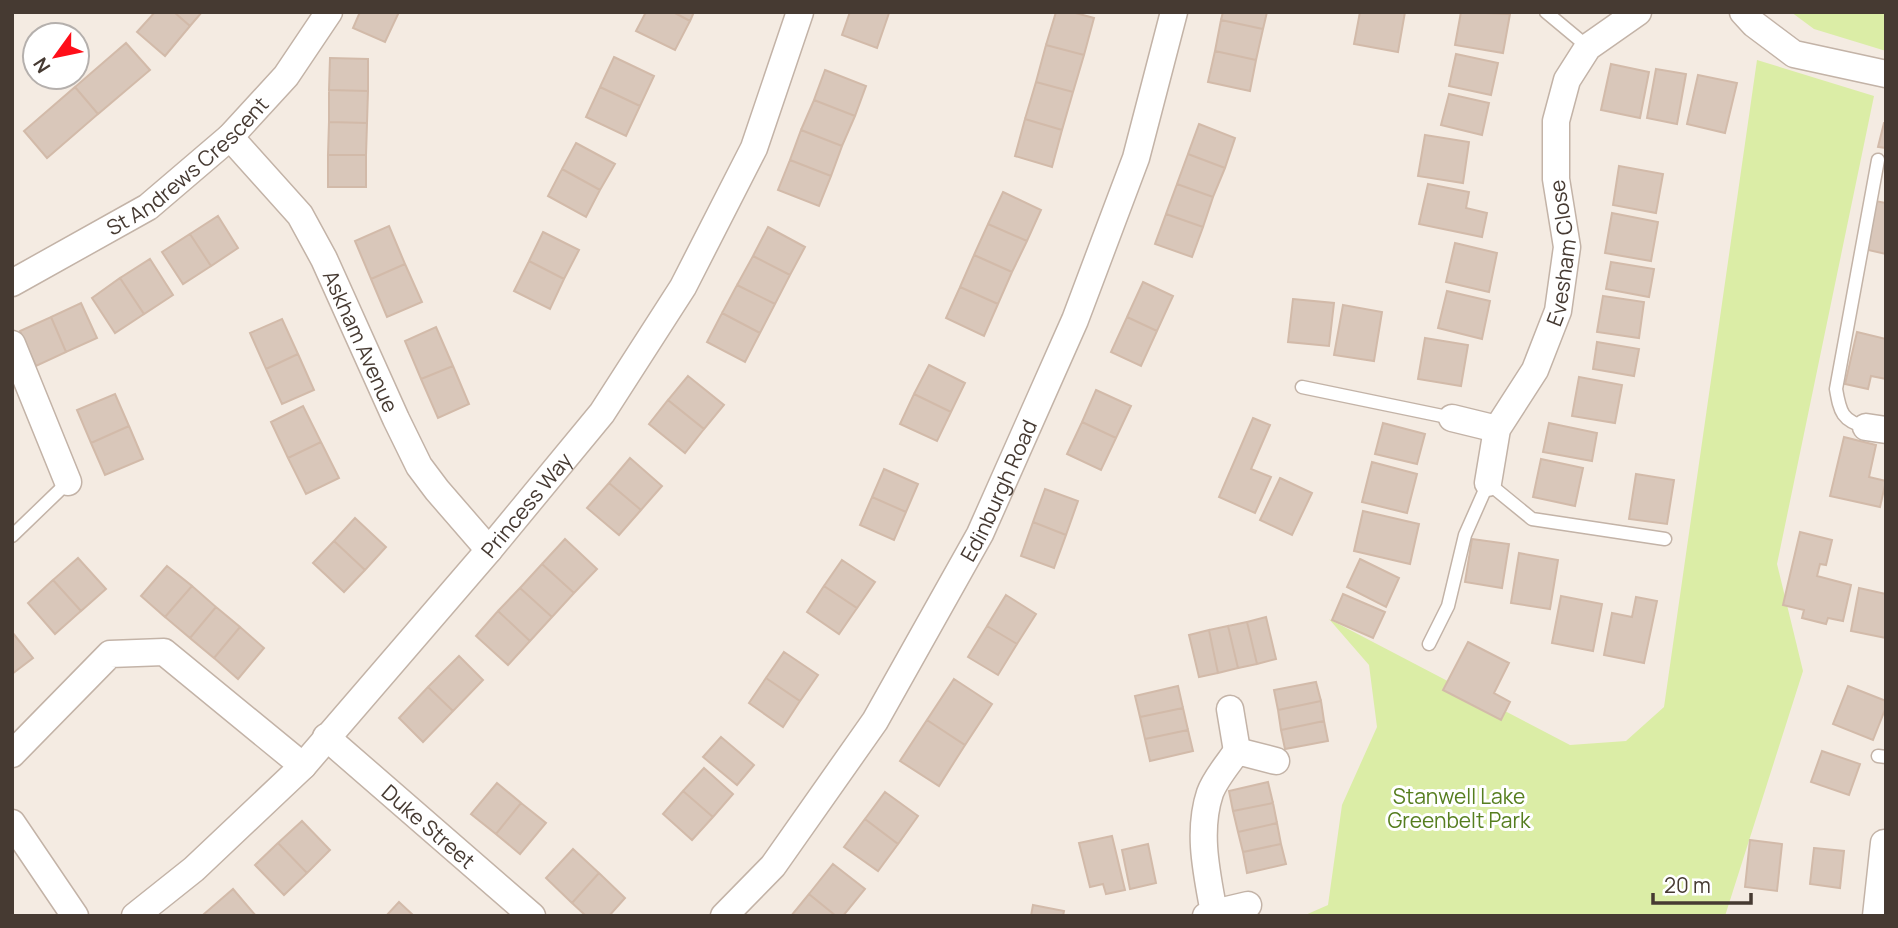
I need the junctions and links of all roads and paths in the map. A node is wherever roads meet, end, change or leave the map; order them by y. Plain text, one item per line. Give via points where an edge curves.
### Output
1 (329, 12) edge
2 (800, 12) edge
3 (1174, 12) edge
4 (1546, 12) edge
5 (1638, 12) edge
6 (1743, 12) edge
7 (1588, 47) junction
8 (1886, 74) edge
9 (230, 137) junction
10 (1878, 160) dead end
11 (12, 284) edge
12 (12, 344) edge
13 (1302, 387) dead end
14 (1452, 418) joint
15 (1876, 428) edge
16 (1497, 429) junction
17 (68, 482) joint
18 (1488, 483) junction
19 (12, 536) edge
20 (1665, 539) dead end
21 (489, 550) junction
22 (1429, 644) dead end
23 (1230, 709) dead end
24 (326, 737) junction
25 (1237, 751) junction
26 (12, 754) edge
27 (1276, 761) dead end
28 (303, 766) junction
29 (12, 823) edge
30 (1885, 840) edge
31 (1248, 905) dead end
32 (1210, 914) edge
33 (75, 916) edge
34 (135, 916) edge
35 (532, 916) edge
36 (724, 916) edge
37 (1875, 916) edge

1 - 9 street, St Andrews Crescent via 286,76
2 - 21 street, Princess Way via 754,148 683,287 602,414
3 - 36 street, Edinburgh Road via 1136,158 1075,320 980,534 875,721 773,866
4 - 7 lane
5 - 7 street, Evesham Close
6 - 8 street via 1794,54
7 - 16 street, Evesham Close via 1567,80 1556,121 1556,179 1567,247 1558,310 1535,370
9 - 11 street, St Andrews Crescent via 148,207
9 - 21 street, Askham Avenue via 300,215 419,466
10 - 15 lane via 1836,390 1840,412 1854,424
12 - 17 street
13 - 14 lane
14 - 16 street
16 - 18 street, Evesham Close
17 - 19 lane
18 - 20 lane via 1532,519
18 - 22 lane via 1465,534 1448,606
21 - 24 street, Princess Way
23 - 25 street
24 - 28 street, Princess Way
24 - 35 street, Duke Street
25 - 27 street
25 - 32 street via 1211,792 1203,831
26 - 28 street via 110,654 164,652
28 - 34 street, Princess Way via 194,869
29 - 33 street
30 - 37 street
31 - 32 street

